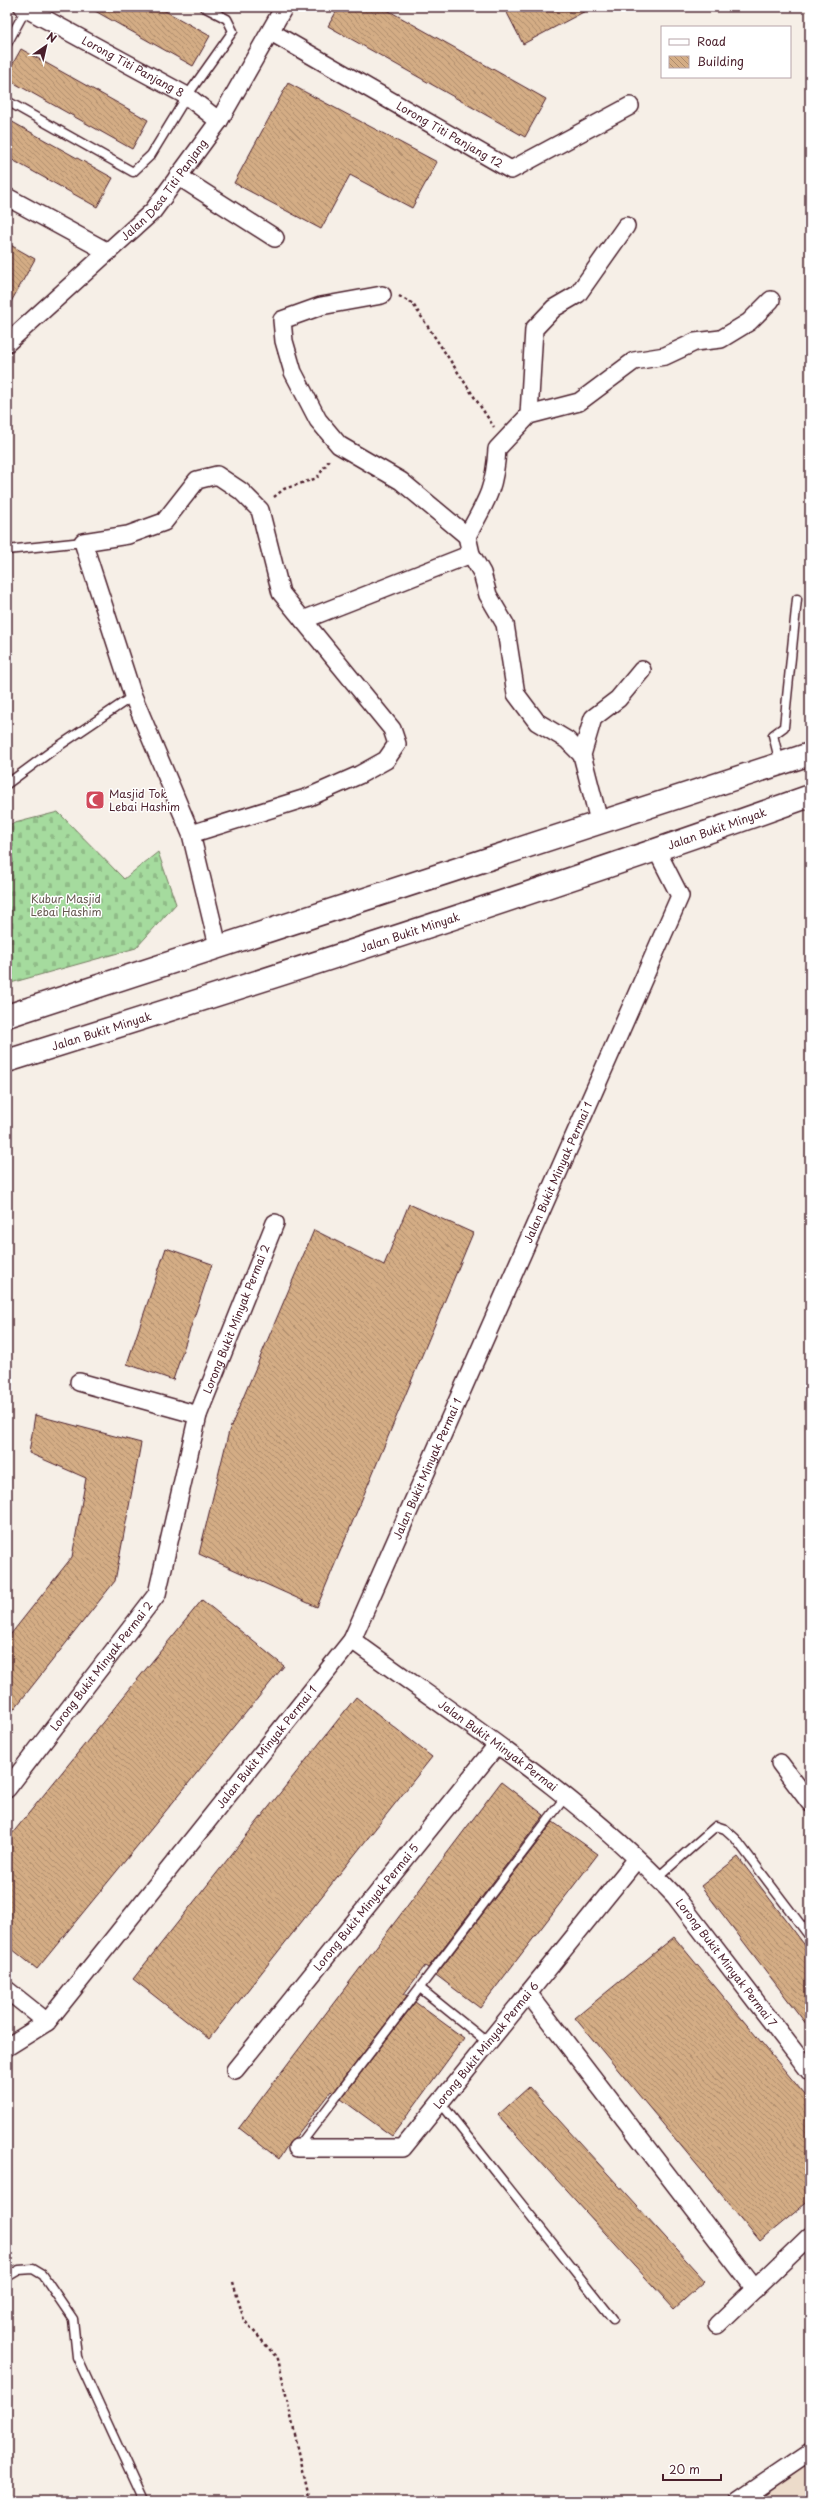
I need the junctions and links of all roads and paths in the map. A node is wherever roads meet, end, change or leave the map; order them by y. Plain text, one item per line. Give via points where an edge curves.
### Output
1 (204, 7) edge
2 (284, 7) edge
3 (24, 8) edge
4 (271, 32) junction
5 (7, 44) edge
6 (187, 96) junction
7 (7, 101) edge
8 (630, 106) dead end
9 (219, 121) junction
10 (178, 176) junction
11 (7, 197) edge
12 (626, 226) dead end
13 (275, 238) dead end
14 (108, 252) junction
15 (382, 294) joint
16 (771, 300) dead end
17 (7, 343) edge
18 (529, 415) junction
19 (339, 445) junction
20 (497, 449) junction
21 (260, 510) junction
22 (467, 536) junction
23 (83, 542) junction
24 (7, 550) edge
25 (471, 554) junction
26 (798, 599) dead end
27 (304, 620) junction
28 (642, 670) dead end
29 (133, 696) junction
30 (582, 754) junction
31 (810, 754) edge
32 (780, 764) junction
33 (7, 784) edge
34 (810, 796) edge
35 (599, 821) junction
36 (191, 834) junction
37 (657, 851) junction
38 (218, 946) junction
39 (7, 1016) edge
40 (7, 1061) edge
41 (275, 1223) dead end
42 (79, 1382) dead end
43 (198, 1415) junction
44 (352, 1640) junction
45 (497, 1745) junction
46 (780, 1763) dead end
47 (7, 1789) edge
48 (567, 1796) junction
49 (810, 1802) edge
50 (636, 1860) junction
51 (657, 1878) junction
52 (810, 1937) edge
53 (420, 1988) junction
54 (7, 1990) edge
55 (528, 1993) junction
56 (47, 2022) junction
57 (488, 2043) junction
58 (7, 2047) edge
59 (235, 2070) dead end
60 (810, 2072) edge
61 (440, 2102) junction
62 (297, 2148) joint
63 (810, 2236) edge
64 (7, 2277) edge
65 (233, 2282) dead end
66 (755, 2288) junction
67 (613, 2319) dead end
68 (718, 2325) dead end
69 (810, 2452) edge
70 (143, 2501) edge
71 (310, 2501) edge
72 (738, 2501) edge

1 - 6 lane via 227,19 233,31
2 - 4 street, Jalan Desa Titi Panjang
3 - 5 lane
3 - 6 street, Lorong Titi Panjang 8
4 - 8 street, Lorong Titi Panjang 12 via 511,170
4 - 9 street, Jalan Desa Titi Panjang
6 - 7 lane via 150,155 133,172
6 - 9 street, Lorong Titi Panjang 8
9 - 10 street, Jalan Desa Titi Panjang
10 - 13 street
10 - 14 street, Jalan Desa Titi Panjang via 153,211
11 - 14 street
12 - 18 street via 578,294 554,308 534,329
14 - 17 street, Jalan Desa Titi Panjang
15 - 19 street via 321,306 281,321 292,372 318,420
15 - 20 path via 396,295 413,304 494,426
16 - 18 street via 749,322 721,339 695,342 665,356 634,361 579,402
18 - 20 street
19 - 21 path via 317,478 284,489
19 - 22 street via 401,481
20 - 22 street via 493,484 488,499
21 - 23 street via 241,491 217,475 197,480 164,522 128,535
21 - 27 street via 281,593
22 - 25 street
23 - 24 lane
23 - 29 street
25 - 27 street
25 - 30 street via 482,573 488,595 505,624 516,694 537,722 567,740
26 - 32 lane via 784,727 773,735
27 - 36 street via 392,729 397,744 386,760 309,797
28 - 30 street via 618,699 593,718
29 - 33 lane
29 - 36 street
30 - 35 street
31 - 32 main road
32 - 35 main road
34 - 37 main road, Jalan Bukit Minyak
35 - 38 main road
36 - 38 street
37 - 40 main road, Jalan Bukit Minyak
37 - 44 street, Jalan Bukit Minyak Permai 1 via 680,896
38 - 39 main road via 177,962
41 - 43 street, Lorong Bukit Minyak Permai 2
42 - 43 street
43 - 47 street, Lorong Bukit Minyak Permai 2 via 157,1594
44 - 45 street, Jalan Bukit Minyak Permai
44 - 56 street, Jalan Bukit Minyak Permai 1
45 - 48 street, Jalan Bukit Minyak Permai
45 - 59 street, Lorong Bukit Minyak Permai 5
46 - 49 street
48 - 50 street, Jalan Bukit Minyak Permai
48 - 53 lane
50 - 51 street, Lorong Bukit Minyak Permai 7
50 - 55 street, Lorong Bukit Minyak Permai 6
51 - 52 lane via 716,1826 725,1829 735,1838
51 - 60 street, Lorong Bukit Minyak Permai 7 via 675,1896
53 - 57 lane
53 - 62 lane
54 - 56 street
55 - 57 street, Lorong Bukit Minyak Permai 6
55 - 66 street
56 - 58 street, Jalan Bukit Minyak Permai 1
57 - 61 street, Lorong Bukit Minyak Permai 6
61 - 62 street, Lorong Bukit Minyak Permai 6 via 403,2148
61 - 67 lane
63 - 66 street
64 - 70 lane via 19,2270 32,2269 43,2275 73,2319 77,2357
65 - 71 path via 244,2320 278,2359
66 - 68 street
69 - 72 street

